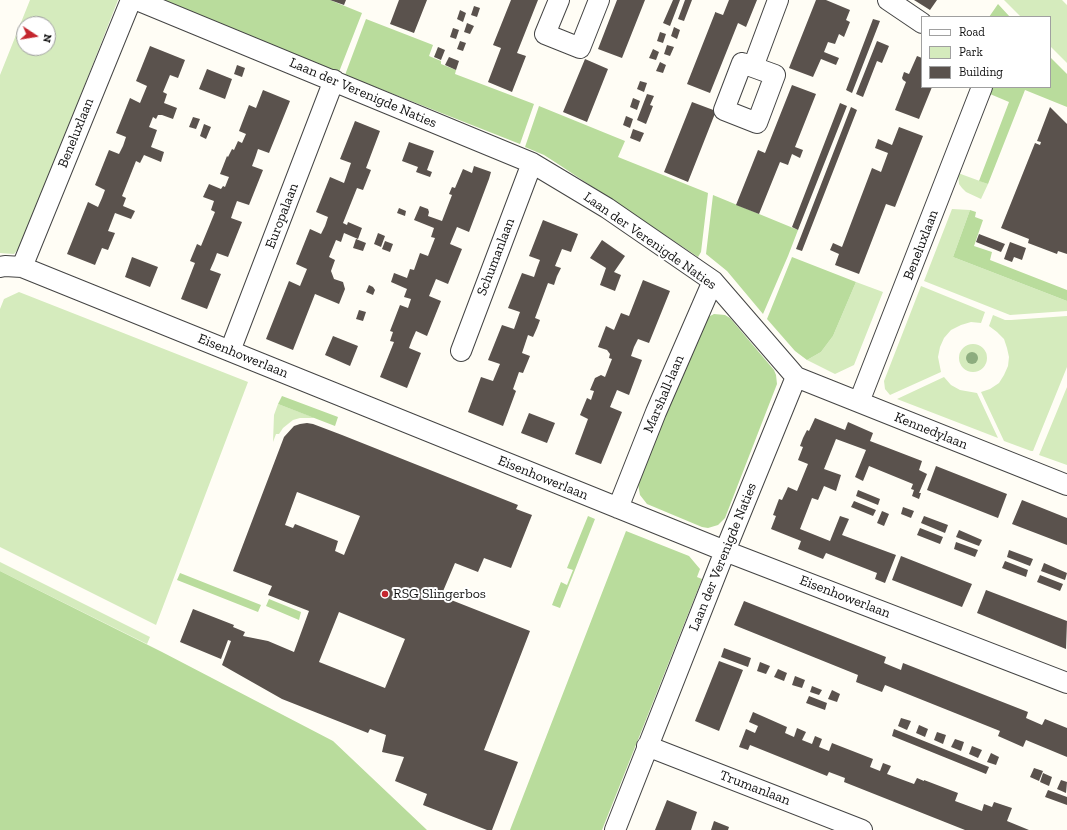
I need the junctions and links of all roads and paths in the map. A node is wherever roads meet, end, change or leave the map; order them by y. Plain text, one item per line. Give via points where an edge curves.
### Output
1 (131, 0) edge
2 (137, 0) edge
3 (558, 0) edge
4 (599, 0) edge
5 (778, 0) edge
6 (888, 0) edge
7 (921, 22) edge
8 (754, 67) dead end
9 (334, 80) junction
10 (982, 88) edge
11 (532, 162) junction
12 (22, 267) junction
13 (0, 268) edge
14 (713, 281) junction
15 (230, 351) junction
16 (461, 351) dead end
17 (796, 377) junction
18 (859, 402) junction
19 (1067, 485) edge
20 (618, 508) junction
21 (725, 551) junction
22 (1067, 683) edge
23 (647, 746) junction
24 (615, 830) edge
25 (862, 830) edge

1 - 12 street, Beneluxlaan
2 - 9 street, Laan der Verenigde Naties
3 - 4 street via 545,34 580,48
5 - 8 street
6 - 7 street
9 - 11 street, Laan der Verenigde Naties
9 - 15 street, Europalaan
10 - 18 street, Beneluxlaan
11 - 14 street, Laan der Verenigde Naties via 607,208
11 - 16 street, Schumanlaan
12 - 13 street
12 - 15 street, Eisenhowerlaan
14 - 17 street, Laan der Verenigde Naties
14 - 20 street, Marshall-laan via 656,412
15 - 20 street, Eisenhowerlaan
17 - 18 street, Kennedylaan
17 - 21 street, Laan der Verenigde Naties
18 - 19 street, Kennedylaan
20 - 21 street, Eisenhowerlaan
21 - 22 street, Eisenhowerlaan
21 - 23 street, Laan der Verenigde Naties
23 - 24 street, Laan der Verenigde Naties
23 - 25 street, Trumanlaan

